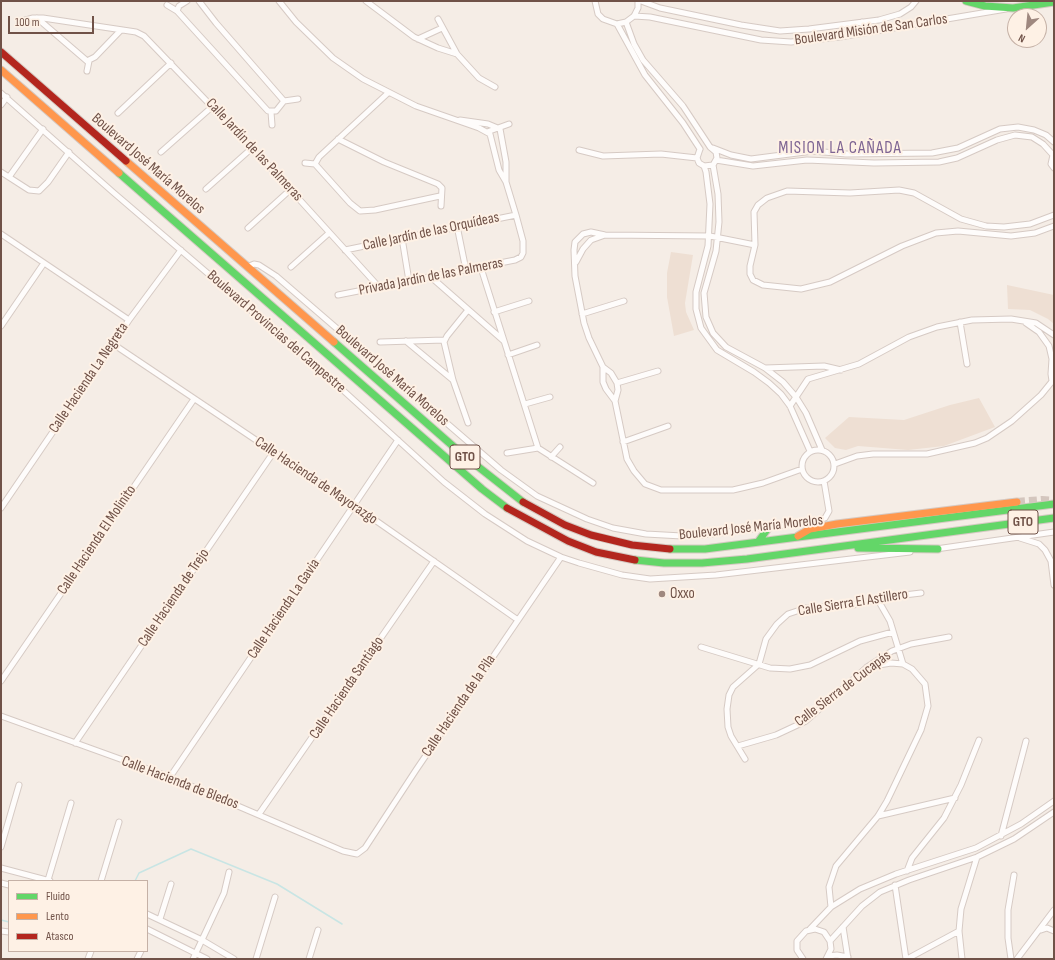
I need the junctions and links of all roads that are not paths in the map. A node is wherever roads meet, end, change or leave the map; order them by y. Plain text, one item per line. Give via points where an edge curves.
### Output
1 (187, 1) edge
2 (199, 1) edge
3 (279, 1) edge
4 (366, 1) edge
5 (595, 1) edge
6 (639, 1) edge
7 (916, 1) edge
8 (966, 1) edge
9 (1054, 2) edge
10 (167, 5) dead end
11 (1013, 8) joint
12 (1007, 9) edge
13 (177, 11) junction
14 (634, 16) junction
15 (37, 18) junction
16 (438, 19) dead end
17 (22, 21) dead end
18 (626, 22) junction
19 (862, 22) junction
20 (617, 24) junction
21 (442, 28) junction
22 (120, 31) junction
23 (865, 33) junction
24 (418, 39) junction
25 (1, 52) edge
26 (457, 54) junction
27 (89, 61) junction
28 (171, 63) junction
29 (1, 70) edge
30 (88, 71) dead end
31 (665, 86) junction
32 (494, 87) dead end
33 (658, 91) junction
34 (1, 93) edge
35 (388, 93) junction
36 (7, 97) junction
37 (298, 99) dead end
38 (284, 101) junction
39 (1, 105) edge
40 (212, 106) junction
41 (683, 106) junction
42 (674, 111) junction
43 (271, 112) junction
44 (118, 113) dead end
45 (457, 120) junction
46 (508, 124) dead end
47 (272, 125) dead end
48 (498, 127) junction
49 (43, 129) junction
50 (487, 132) junction
51 (338, 139) junction
52 (1054, 142) edge
53 (712, 147) junction
54 (252, 148) junction
55 (700, 149) junction
56 (579, 150) dead end
57 (69, 152) junction
58 (161, 152) dead end
59 (1053, 154) edge
60 (697, 158) junction
61 (305, 163) dead end
62 (715, 163) junction
63 (315, 164) junction
64 (704, 166) junction
65 (1054, 168) edge
66 (1, 172) edge
67 (10, 177) junction
68 (506, 182) junction
69 (206, 189) dead end
70 (290, 190) junction
71 (440, 196) junction
72 (441, 206) dead end
73 (516, 214) junction
74 (1054, 215) edge
75 (457, 226) junction
76 (1054, 226) edge
77 (248, 228) dead end
78 (329, 233) junction
79 (1, 234) edge
80 (605, 235) junction
81 (710, 236) junction
82 (402, 238) junction
83 (718, 238) junction
84 (756, 245) junction
85 (181, 250) junction
86 (346, 250) junction
87 (44, 263) junction
88 (576, 263) junction
89 (247, 266) junction
90 (291, 267) dead end
91 (480, 268) junction
92 (466, 270) junction
93 (431, 277) junction
94 (409, 281) junction
95 (378, 286) junction
96 (338, 295) dead end
97 (529, 301) dead end
98 (624, 302) dead end
99 (468, 310) junction
100 (494, 312) junction
101 (582, 314) junction
102 (129, 320) junction
103 (1022, 321) junction
104 (960, 322) junction
105 (1, 326) edge
106 (1054, 335) edge
107 (444, 340) junction
108 (719, 340) junction
109 (406, 341) junction
110 (380, 342) dead end
111 (504, 342) junction
112 (113, 344) junction
113 (537, 345) dead end
114 (713, 346) junction
115 (508, 355) junction
116 (967, 364) dead end
117 (603, 367) junction
118 (765, 368) junction
119 (841, 370) junction
120 (658, 371) dead end
121 (453, 380) junction
122 (1053, 380) edge
123 (617, 383) junction
124 (550, 397) dead end
125 (796, 397) junction
126 (194, 399) junction
127 (615, 401) junction
128 (525, 404) junction
129 (790, 406) junction
130 (468, 423) dead end
131 (668, 426) dead end
132 (814, 429) junction
133 (803, 433) junction
134 (398, 440) junction
135 (623, 442) junction
136 (560, 447) dead end
137 (538, 448) junction
138 (822, 450) junction
139 (810, 451) junction
140 (273, 453) junction
141 (507, 453) dead end
142 (551, 457) junction
143 (835, 464) junction
144 (802, 469) junction
145 (824, 481) junction
146 (593, 483) dead end
147 (1017, 502) tunnel mouth
148 (1054, 504) edge
149 (354, 507) junction
150 (1, 508) edge
151 (1054, 518) edge
152 (769, 527) junction
153 (1054, 532) edge
154 (796, 537) junction
155 (1014, 538) junction
156 (758, 542) junction
157 (823, 548) junction
158 (938, 549) junction
159 (561, 557) junction
160 (434, 561) junction
161 (1054, 584) edge
162 (921, 593) dead end
163 (878, 600) junction
164 (518, 620) junction
165 (893, 632) junction
166 (949, 637) dead end
167 (701, 647) dead end
168 (897, 649) junction
169 (759, 664) junction
170 (903, 664) junction
171 (868, 667) junction
172 (1, 681) edge
173 (1, 716) edge
174 (979, 740) dead end
175 (1026, 741) dead end
176 (76, 743) junction
177 (738, 746) junction
178 (745, 759) dead end
179 (170, 777) junction
180 (19, 785) dead end
181 (955, 798) junction
182 (1054, 800) edge
183 (71, 803) dead end
184 (1054, 812) edge
185 (260, 814) junction
186 (878, 816) junction
187 (119, 822) dead end
188 (1001, 836) junction
189 (1, 847) edge
190 (357, 854) joint
191 (977, 857) junction
192 (1, 868) edge
193 (907, 871) junction
194 (230, 872) dead end
195 (1014, 875) dead end
196 (46, 880) edge
197 (50, 880) edge
198 (101, 880) edge
199 (171, 884) dead end
200 (895, 885) junction
201 (275, 897) dead end
202 (831, 907) junction
203 (1054, 910) edge
204 (148, 914) edge
205 (160, 919) junction
206 (843, 927) junction
207 (810, 929) junction
208 (318, 930) dead end
209 (148, 931) edge
210 (959, 931) junction
211 (1054, 931) edge
212 (1036, 935) junction
213 (202, 940) junction
214 (830, 941) junction
215 (196, 953) junction
216 (827, 958) edge
217 (848, 958) edge
218 (193, 959) edge
219 (207, 959) edge
220 (234, 959) edge
221 (256, 959) edge
222 (309, 959) edge
223 (803, 959) edge
224 (907, 959) edge
225 (962, 959) edge
226 (1010, 959) edge
227 (1017, 959) edge

1 - 13 street via 178,6
2 - 38 street
3 - 35 street via 296,22 333,58
4 - 24 street
5 - 20 street via 598,14 603,19
6 - 14 street
6 - 19 street, Boulevard Misión de San Carlos via 660,8 770,30 809,29
7 - 19 street, Boulevard Misión de San Carlos via 900,14
8 - 11 main road via 985,6
9 - 11 main road
10 - 13 street
12 - 23 street, Boulevard Misión de San Carlos
13 - 43 street
14 - 18 street
14 - 23 street, Boulevard Misión de San Carlos via 776,42 814,41
15 - 17 street, Calle Jardín de las Palmeras
15 - 22 street, Calle Jardín de las Palmeras
15 - 27 street via 81,58
16 - 21 street
18 - 20 street
18 - 31 street via 638,53
19 - 23 street
20 - 33 street via 640,68
21 - 24 street
21 - 26 street
22 - 27 street
22 - 28 street, Calle Jardín de las Palmeras via 136,32 144,36
24 - 26 street
25 - 89 main road, Boulevard José María Morelos / GTO
26 - 32 street via 479,78
27 - 30 street
28 - 40 street, Calle Jardín de las Palmeras
28 - 44 street
29 - 157 main road, Boulevard José María Morelos / GTO via 442,456 482,489 532,523 596,552 647,562 702,563
31 - 33 street
31 - 41 street
33 - 42 street
34 - 36 street, Boulevard Provincias del Campestre
35 - 45 street
35 - 51 street
36 - 39 street
36 - 49 street, Boulevard Provincias del Campestre
37 - 38 street
38 - 43 street via 278,110
40 - 54 street, Calle Jardín de las Palmeras
40 - 58 street
41 - 42 street
41 - 53 street
42 - 55 street
43 - 47 street
45 - 48 street
45 - 50 street
46 - 48 street
48 - 50 street
48 - 68 street via 502,133 505,151
49 - 57 street, Boulevard Provincias del Campestre
49 - 67 street
50 - 68 street via 492,138 499,170
51 - 63 street
51 - 71 street via 384,162 438,184 442,188
52 - 53 street via 1041,132 1018,127 1000,129 958,148 932,153 846,154 813,151 751,159 731,155
53 - 55 street
53 - 62 street via 717,155
54 - 69 street
54 - 70 street, Calle Jardín de las Palmeras
55 - 60 street
56 - 60 street via 603,156 657,154
57 - 67 street via 40,191 31,192
57 - 85 street, Boulevard Provincias del Campestre
59 - 62 street via 1032,137 1015,135 957,158 939,162 807,160 753,166
59 - 65 street via 1051,164
60 - 64 street
61 - 63 street
62 - 64 street
62 - 83 street
63 - 71 street via 360,211
64 - 81 street via 710,199
66 - 67 street
68 - 73 street
70 - 77 street
70 - 78 street, Calle Jardín de las Palmeras
71 - 72 street
73 - 75 street, Calle Jardín de las Orquídeas
73 - 91 street, Privada Jardín de las Palmeras via 523,242 522,255 515,260
74 - 84 street via 1030,224 986,226 960,219 914,193 899,190 850,193 787,191 767,198 756,209 753,216
75 - 82 street, Calle Jardín de las Orquídeas
75 - 92 street
76 - 84 street via 1035,233 1011,236 958,231 936,233 902,246 830,282 802,289 763,285 753,280 750,266
78 - 86 street, Calle Jardín de las Palmeras
78 - 90 street
79 - 87 street
80 - 81 street
80 - 88 street via 586,244
80 - 88 street via 591,232 579,237 574,246
81 - 83 street
81 - 114 street via 696,292 696,309 701,328
82 - 86 street, Calle Jardín de las Orquídeas
82 - 94 street
83 - 84 street
83 - 108 street via 704,300 706,317
85 - 102 street, Calle Hacienda La Negreta
85 - 134 street, Boulevard Provincias del Campestre
86 - 95 street, Calle Jardín de las Palmeras
87 - 102 street
87 - 105 street
88 - 101 street via 575,276
89 - 152 street via 259,265 276,276 501,470 537,496 562,509 600,524 652,535 703,535
89 - 156 main road, Boulevard José María Morelos / GTO via 462,454 502,487 542,514 590,535 632,545 690,549
91 - 92 street, Privada Jardín de las Palmeras
91 - 100 street
92 - 93 street, Privada Jardín de las Palmeras
93 - 94 street, Privada Jardín de las Palmeras
93 - 99 street
94 - 95 street, Privada Jardín de las Palmeras
95 - 96 street, Privada Jardín de las Palmeras
97 - 100 street
98 - 101 street
99 - 107 street
99 - 111 street
100 - 111 street
101 - 117 street via 589,338
102 - 112 street, Calle Hacienda La Negreta
103 - 104 street via 997,318
103 - 106 street via 1039,325
103 - 122 street via 1039,332 1048,342
104 - 116 street
104 - 119 street via 909,337 864,362
107 - 109 street
107 - 121 street
108 - 114 street
108 - 118 street via 731,351
109 - 110 street
109 - 121 street
111 - 115 street
112 - 126 street, Calle Hacienda de Mayorazgo
112 - 150 street, Calle Hacienda La Negreta
113 - 115 street
114 - 129 street via 769,383
115 - 128 street
117 - 123 street via 611,373
117 - 127 street via 603,382
118 - 119 street via 824,366
118 - 125 street via 783,382
119 - 125 street via 808,379
120 - 123 street
121 - 130 street
122 - 143 street via 1038,398 1012,421 975,443 927,454 857,456
123 - 127 street
124 - 128 street
125 - 129 street
125 - 132 street
126 - 140 street, Calle Hacienda de Mayorazgo
126 - 172 street, Calle Hacienda El Molinito
127 - 135 street
128 - 137 street
129 - 133 street
131 - 135 street
132 - 133 street
132 - 138 street
133 - 139 street
134 - 149 street, Calle Hacienda La Gavia
134 - 159 street, Boulevard Provincias del Campestre via 444,482 486,514 527,541
135 - 144 street via 627,459 634,472 645,484 657,489 742,489
136 - 142 street
137 - 141 street
137 - 142 street
138 - 139 street
138 - 143 street via 831,455
139 - 144 street via 804,458
140 - 149 street, Calle Hacienda de Mayorazgo
140 - 176 street, Calle Hacienda de Trejo
142 - 146 street
143 - 145 street via 832,475
144 - 145 street via 813,482
145 - 152 street via 829,506 824,519
147 - 154 main road via 837,524 810,529
148 - 154 main road, Boulevard José María Morelos / GTO
149 - 160 street, Calle Hacienda de Mayorazgo
149 - 179 street, Calle Hacienda La Gavia
151 - 157 main road, Boulevard José María Morelos / GTO
152 - 156 main road
153 - 155 street, Boulevard Provincias del Campestre
154 - 156 main road, Boulevard José María Morelos / GTO
155 - 158 street, Boulevard Provincias del Campestre
155 - 161 street via 1039,544 1045,550 1051,561
157 - 158 main road
158 - 159 street, Boulevard Provincias del Campestre via 667,579 622,575
159 - 164 street, Calle Hacienda de la Pila
160 - 164 street, Calle Hacienda de Mayorazgo
160 - 185 street, Calle Hacienda Santiago
162 - 163 street, Calle Sierra El Astillero
163 - 165 street
163 - 169 street, Calle Sierra El Astillero via 794,611 771,631
164 - 190 street, Calle Hacienda de la Pila via 372,839
165 - 168 street
165 - 169 street via 860,641 800,668 779,669
166 - 168 street, Calle Sierra de Cucapás
167 - 169 street
168 - 170 street
168 - 171 street, Calle Sierra de Cucapás
169 - 177 street via 733,687 729,695 728,727
170 - 171 street via 877,664
170 - 186 street via 917,673 922,680 927,690 928,706 921,730
171 - 177 street, Calle Sierra de Cucapás via 806,721 776,735
173 - 176 street, Calle Hacienda de Bledos
174 - 181 street
175 - 188 street
176 - 179 street, Calle Hacienda de Bledos
177 - 178 street
179 - 185 street, Calle Hacienda de Bledos
180 - 189 street
181 - 186 street
181 - 193 street via 939,826 912,858
182 - 188 street
183 - 197 street
184 - 191 street via 1014,839
185 - 190 street, Calle Hacienda de Bledos via 342,851
186 - 202 street via 836,866 828,887
187 - 198 street
188 - 193 street via 956,856
191 - 200 street
191 - 210 street via 964,896
192 - 196 street
193 - 202 street via 871,884
194 - 213 street via 224,893
195 - 226 street via 1008,910
199 - 205 street
200 - 206 street via 874,896
200 - 224 street
201 - 221 street
202 - 207 street
203 - 212 street
204 - 205 street
205 - 213 street
206 - 214 street
206 - 217 street
207 - 214 street via 824,932
207 - 223 street via 802,934 798,941 797,950
208 - 222 street
209 - 215 street
210 - 224 street
210 - 225 street
211 - 212 street via 1044,928
212 - 227 street
213 - 215 street
213 - 220 street
214 - 216 street via 831,949
215 - 218 street
215 - 219 street
216 - 217 street via 837,955

